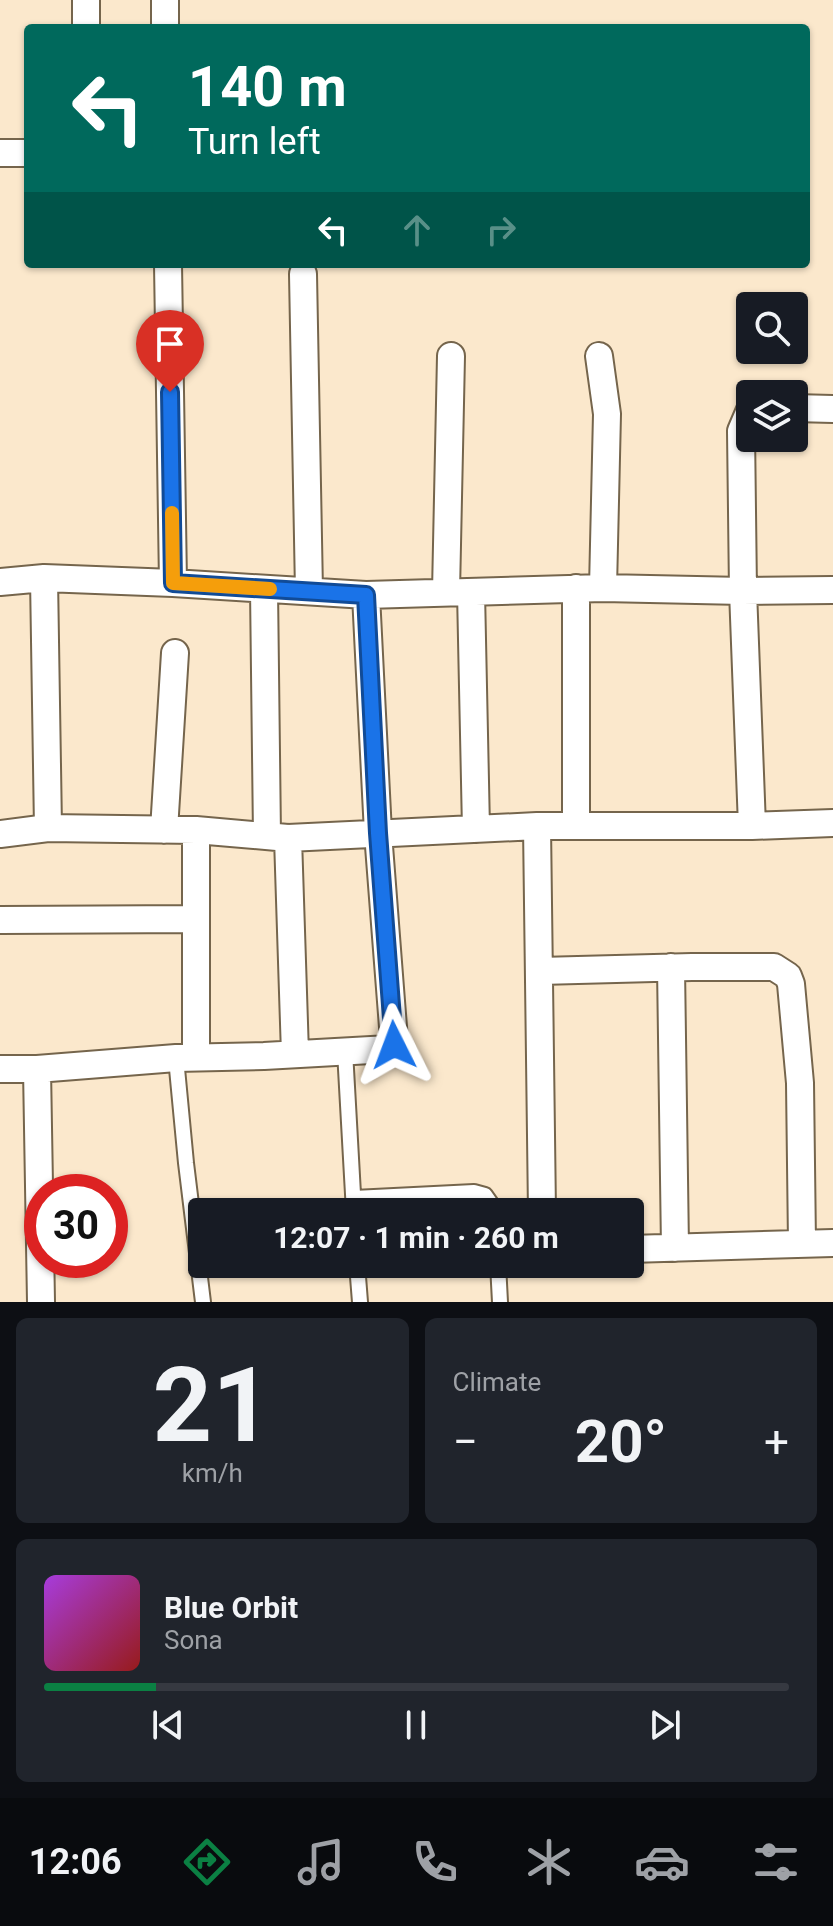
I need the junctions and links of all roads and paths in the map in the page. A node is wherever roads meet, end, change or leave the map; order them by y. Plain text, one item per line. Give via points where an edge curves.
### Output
1 (86, 0) edge
2 (165, 0) edge
3 (86, 24) edge
4 (165, 24) edge
5 (0, 153) edge
6 (24, 153) edge
7 (168, 268) edge
8 (303, 274) dead end
9 (451, 356) dead end
10 (599, 356) dead end
11 (808, 408) edge
12 (833, 409) edge
13 (741, 452) edge
14 (44, 578) junction
15 (0, 582) edge
16 (173, 583) junction
17 (576, 588) junction
18 (603, 588) junction
19 (264, 589) junction
20 (833, 590) edge
21 (309, 591) junction
22 (743, 591) junction
23 (459, 592) junction
24 (366, 595) junction
25 (175, 653) dead end
26 (833, 823) edge
27 (537, 826) junction
28 (576, 826) junction
29 (752, 826) junction
30 (48, 828) junction
31 (476, 829) junction
32 (164, 830) junction
33 (196, 830) junction
34 (378, 833) junction
35 (0, 834) edge
36 (278, 837) junction
37 (196, 919) junction
38 (0, 920) edge
39 (671, 967) junction
40 (540, 971) junction
41 (345, 1051) junction
42 (295, 1054) junction
43 (186, 1057) junction
44 (0, 1069) edge
45 (37, 1069) junction
46 (354, 1198) edge
47 (419, 1198) edge
48 (487, 1198) edge
49 (542, 1198) edge
50 (833, 1243) edge
51 (802, 1244) junction
52 (675, 1248) junction
53 (644, 1249) edge
54 (358, 1278) edge
55 (499, 1278) edge
56 (41, 1302) edge
57 (203, 1302) edge
58 (360, 1302) edge
59 (500, 1302) edge

1 - 3 street
2 - 4 street
5 - 6 street
7 - 16 street
8 - 21 street
9 - 23 street
10 - 18 street via 607,414
11 - 12 street
13 - 22 street
14 - 15 street
14 - 16 street
14 - 30 street
16 - 19 street
17 - 18 street
17 - 23 street
17 - 28 street
18 - 22 street
19 - 21 street
19 - 36 street
20 - 22 street
21 - 24 street
22 - 29 street
23 - 24 street
23 - 31 street
24 - 34 street
25 - 32 street
26 - 29 street
27 - 28 street
27 - 31 street
27 - 40 street
28 - 29 street
30 - 32 street
30 - 35 street
31 - 34 street
32 - 33 street
33 - 36 street
33 - 37 street
34 - 36 street
34 - 41 street via 394,1045
36 - 42 street
37 - 38 street
37 - 43 street
39 - 40 street
39 - 51 street via 774,967 788,976 800,1083
39 - 52 street
40 - 49 street
41 - 42 street
41 - 46 lane
42 - 43 street
43 - 45 street
43 - 57 lane via 186,1163
44 - 45 street
45 - 56 street
47 - 48 lane via 474,1192
50 - 51 street
51 - 52 street
52 - 53 street
54 - 58 lane
55 - 59 lane

